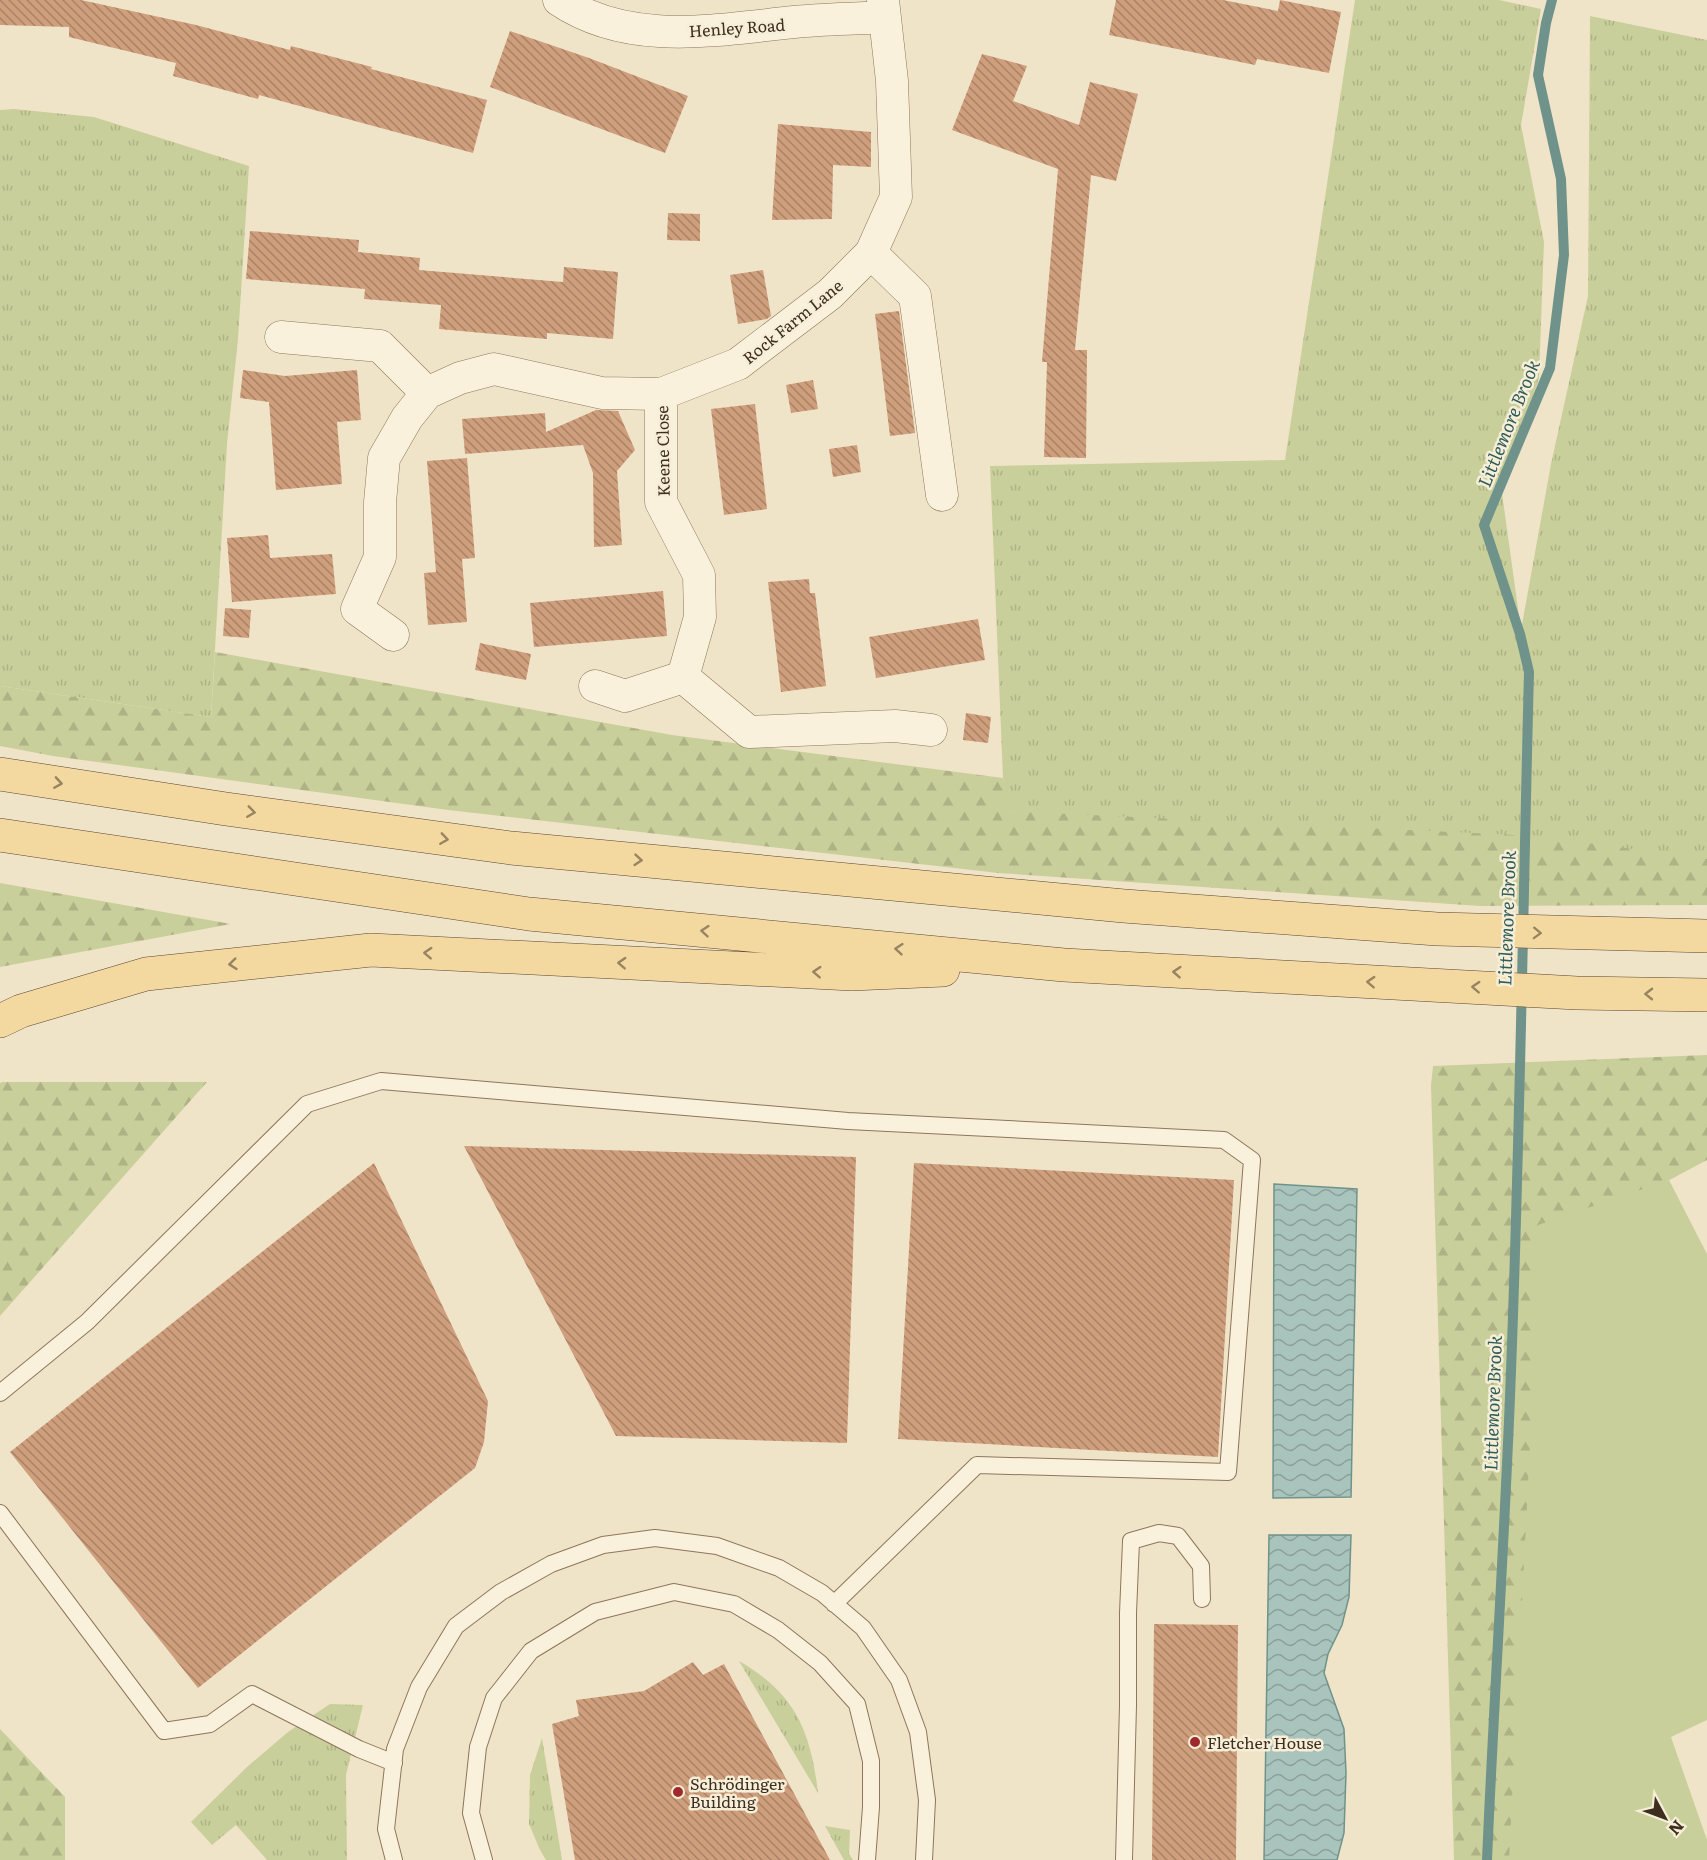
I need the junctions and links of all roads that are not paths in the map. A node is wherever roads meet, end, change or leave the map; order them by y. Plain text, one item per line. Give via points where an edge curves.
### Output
1 (559, 0) edge
2 (884, 8) edge
3 (871, 253) junction
4 (281, 337) dead end
5 (427, 393) junction
6 (661, 394) junction
7 (942, 495) dead end
8 (393, 635) dead end
9 (683, 677) junction
10 (596, 686) dead end
11 (931, 730) dead end
12 (0, 774) edge
13 (0, 835) edge
14 (1707, 936) edge
15 (1064, 965) junction
16 (1707, 995) edge
17 (0, 1021) edge
18 (0, 1393) edge
19 (0, 1513) edge
20 (1202, 1599) dead end
21 (834, 1604) junction
22 (394, 1762) junction
23 (394, 1860) edge
24 (484, 1860) edge
25 (867, 1860) edge
26 (924, 1860) edge
27 (1124, 1860) edge

1 - 2 street, Henley Road via 620,27 707,32
2 - 3 street, Rock Farm Lane via 892,81 896,197
3 - 6 street, Rock Farm Lane via 830,294 738,364
3 - 7 street via 915,296
4 - 5 street via 380,346
5 - 6 street, Rock Farm Lane via 494,369 602,393
5 - 8 street, Rock Farm Lane via 384,458 380,556 357,609
6 - 9 street, Keene Close via 661,502 699,575 700,617
9 - 10 street via 625,696
9 - 11 street via 749,732 895,726
12 -> 14 main road via 511,848 1124,906 1437,929
15 -> 13 main road via 529,914
16 -> 15 main road via 1576,993
15 -> 17 main road via 852,974 371,950 146,974 21,1011
18 - 21 lane via 87,1322 307,1104 381,1081 848,1122 1224,1140 1252,1160 1228,1472 977,1465
19 - 22 lane via 164,1731 210,1724 252,1694 359,1749
20 - 27 lane via 1201,1566 1178,1536 1159,1533 1131,1540
21 - 22 lane via 779,1568 717,1546 655,1538 603,1545 551,1564 501,1592 456,1626 419,1687 395,1749
21 - 26 lane via 863,1628 899,1680 918,1732 927,1800
22 - 23 lane via 386,1829
24 - 25 lane via 471,1813 478,1746 494,1698 531,1651 595,1612 674,1592 734,1604 778,1630 820,1663 857,1704 870,1761

